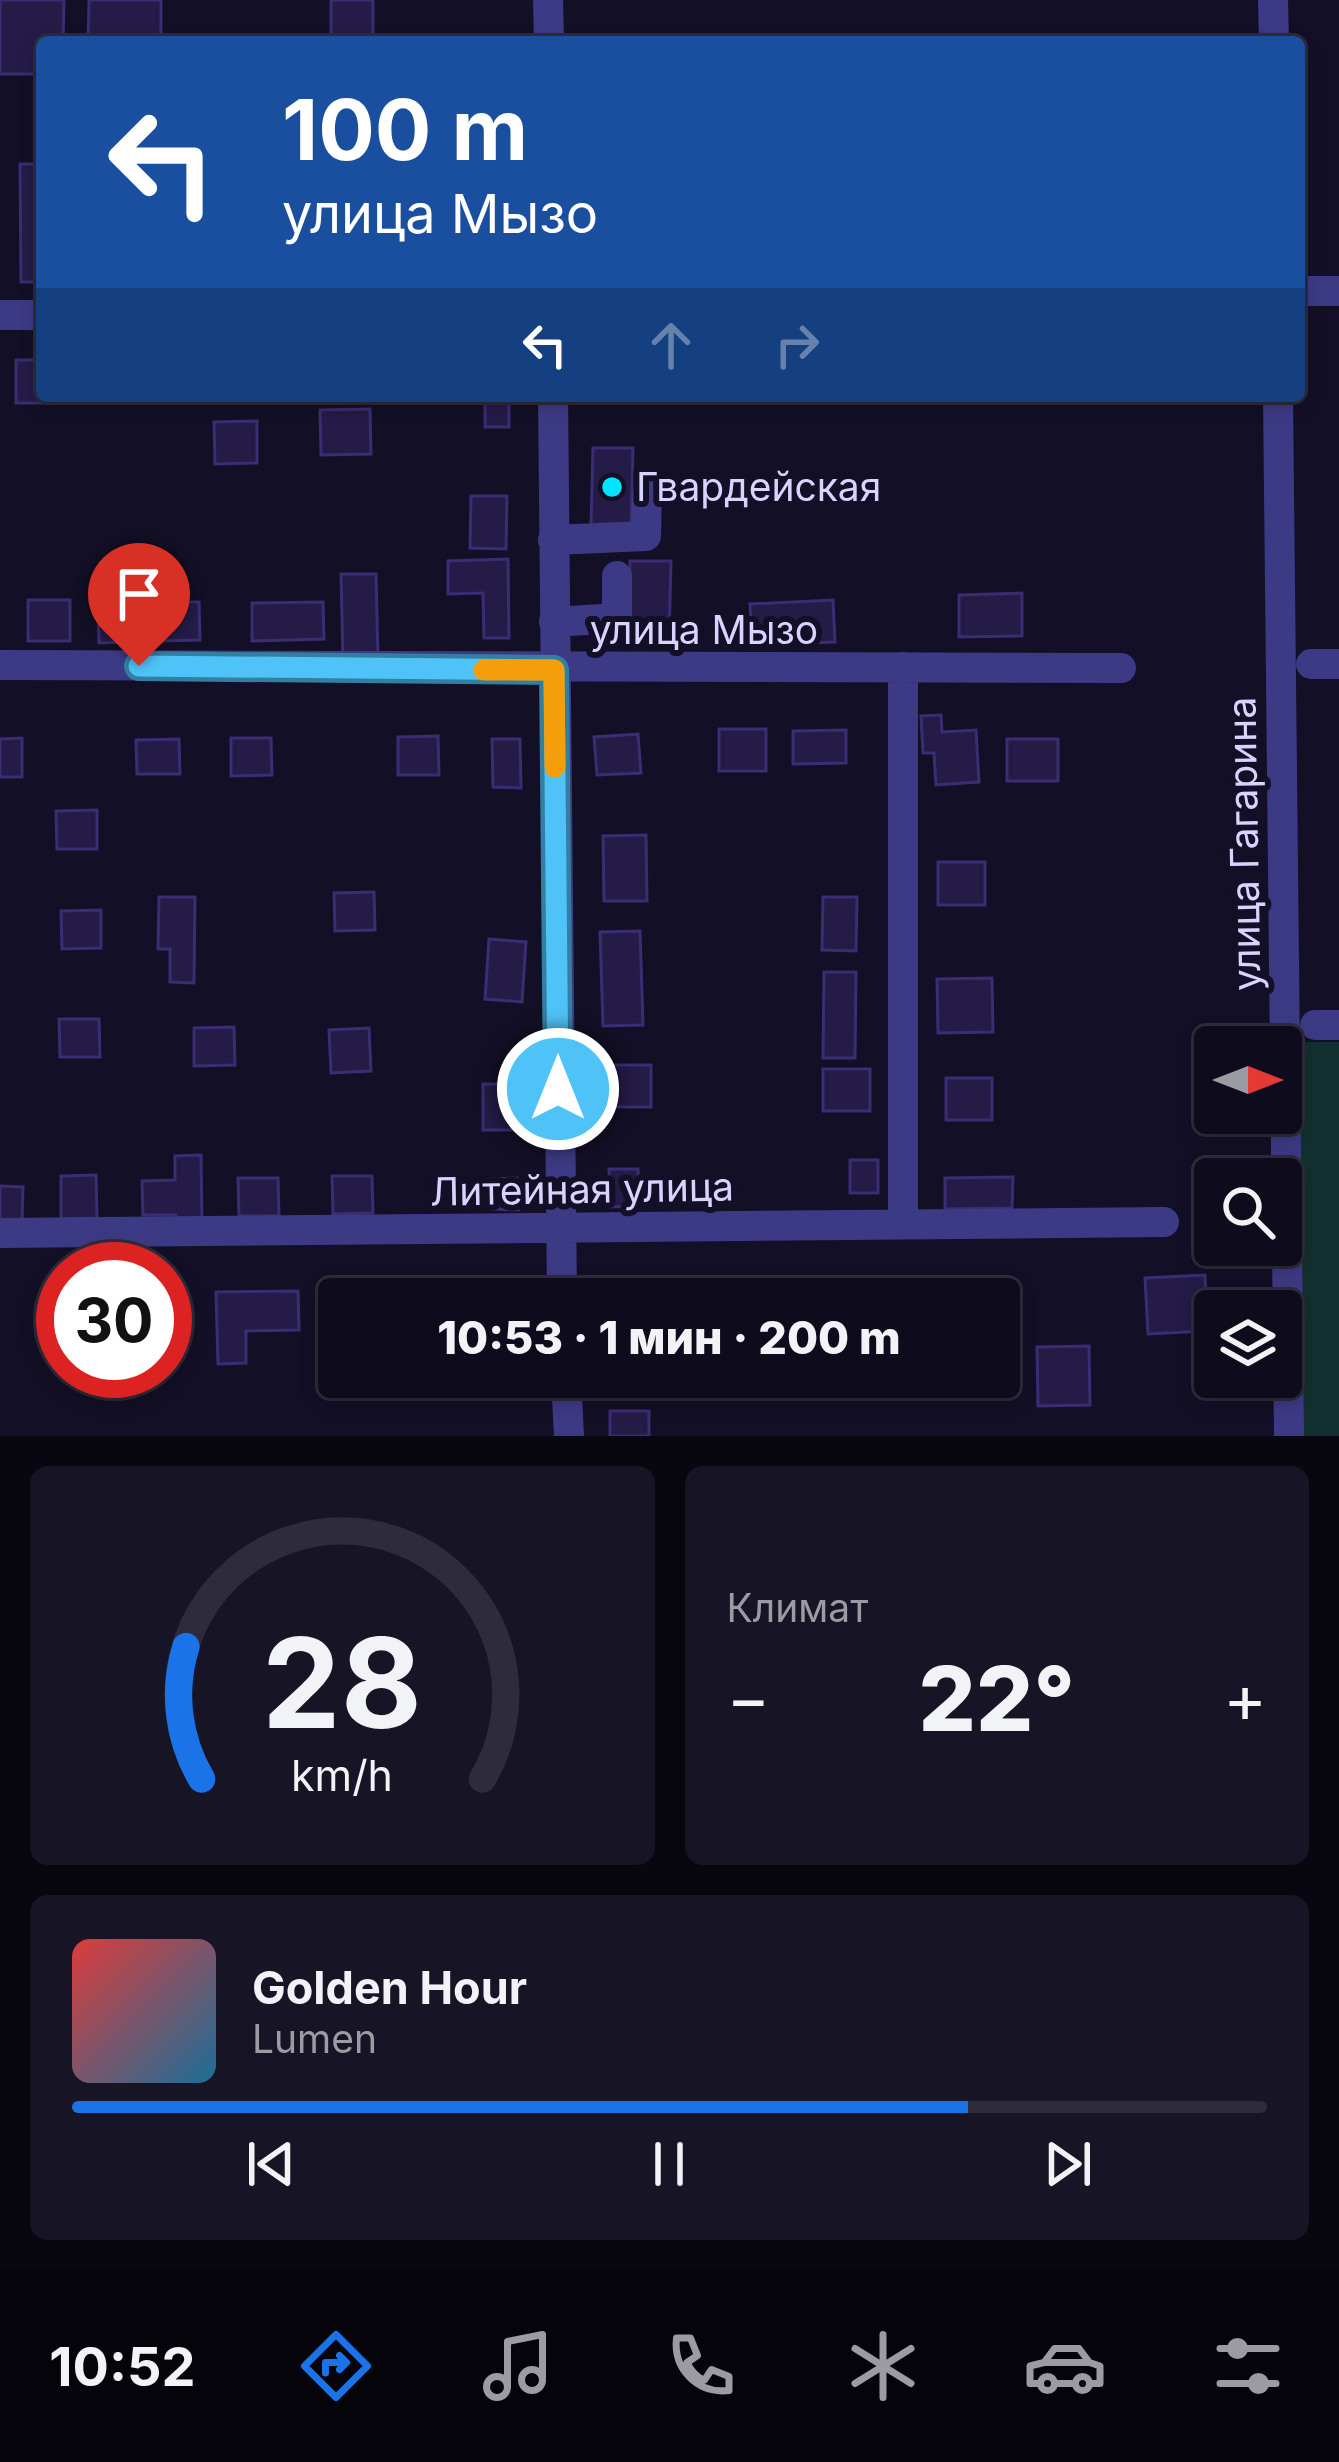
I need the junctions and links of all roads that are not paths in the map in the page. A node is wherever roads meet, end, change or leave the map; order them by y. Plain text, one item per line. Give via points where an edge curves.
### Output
1 (548, 0) edge
2 (1274, 0) edge
3 (549, 36) edge
4 (1274, 36) edge
5 (1307, 291) dead end
6 (1339, 291) edge
7 (0, 315) edge
8 (36, 315) edge
9 (554, 402) edge
10 (1278, 402) edge
11 (647, 494) dead end
12 (553, 540) junction
13 (617, 576) dead end
14 (554, 622) junction
15 (0, 665) edge
16 (903, 668) junction
17 (1120, 668) dead end
18 (554, 670) junction
19 (1164, 1222) dead end
20 (903, 1223) junction
21 (559, 1229) junction
22 (0, 1233) edge
23 (561, 1278) edge
24 (567, 1398) edge
25 (569, 1436) edge
26 (1289, 1436) edge

1 - 3 street
2 - 4 street
5 - 6 street
7 - 8 street
9 - 12 street
10 - 26 street, улица Гагарина
11 - 12 street via 646,536
12 - 14 street
13 - 14 street via 617,618
14 - 18 street
15 - 18 street, улица Мызо
16 - 17 street, улица Мызо
16 - 18 street, улица Мызо
16 - 20 street
18 - 21 street
19 - 20 street, Литейная улица
20 - 21 street, Литейная улица
21 - 22 street, Литейная улица
21 - 23 street
24 - 25 street

